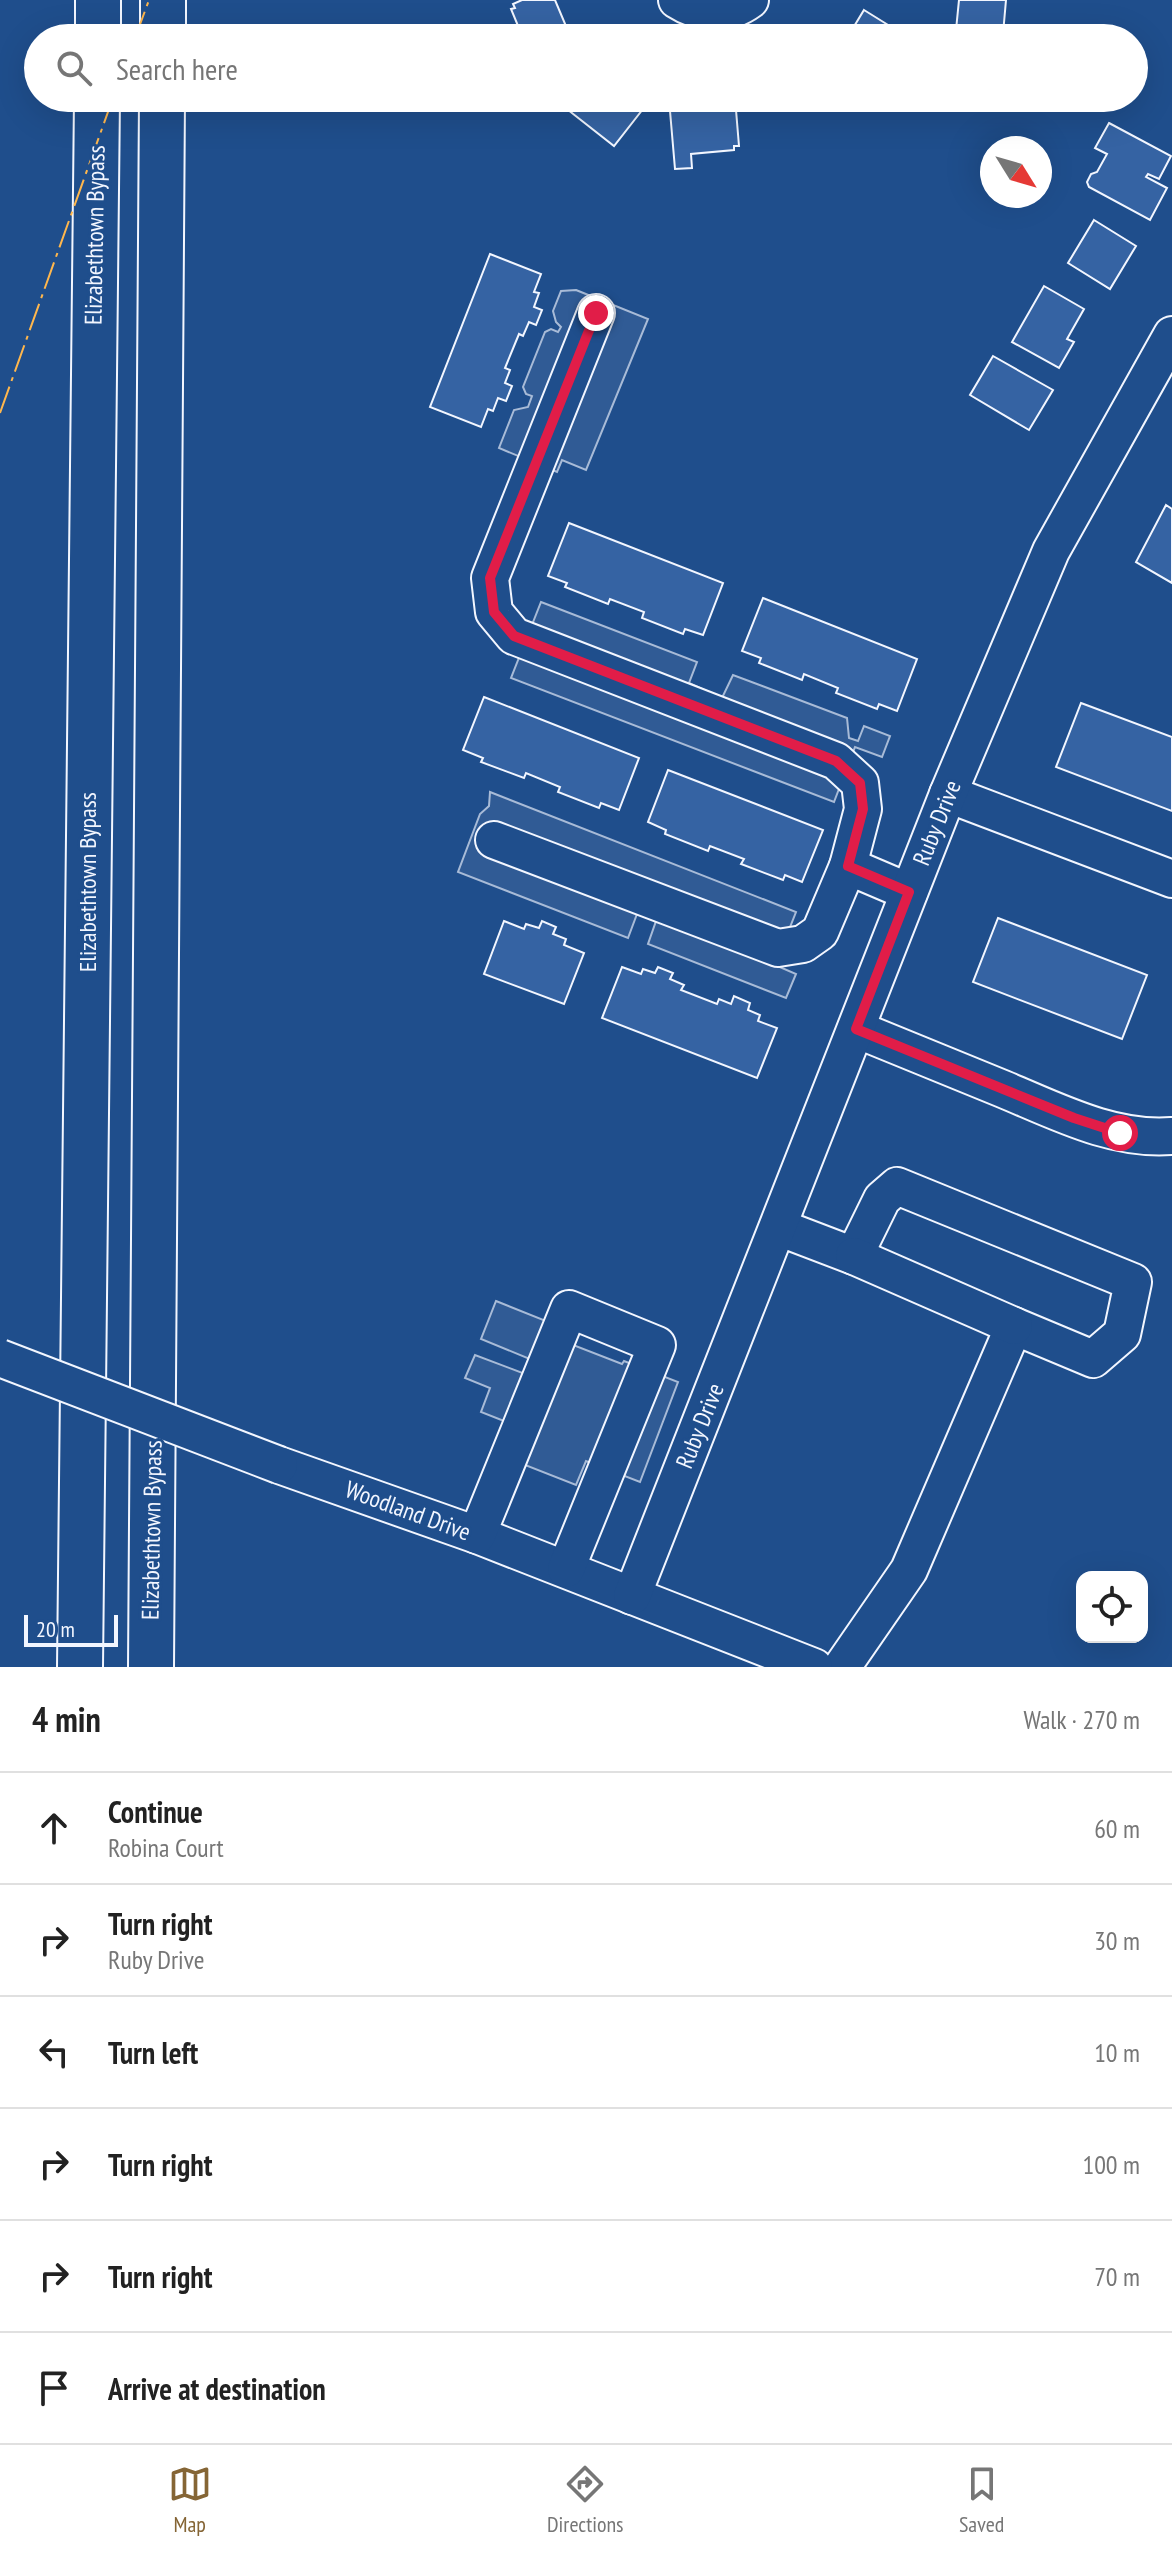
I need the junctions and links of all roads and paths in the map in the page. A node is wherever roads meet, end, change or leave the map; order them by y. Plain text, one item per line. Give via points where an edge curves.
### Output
1 (98, 0) edge
2 (163, 0) edge
3 (677, 0) edge
4 (750, 0) edge
5 (98, 24) edge
6 (163, 24) edge
7 (97, 112) edge
8 (162, 112) edge
9 (596, 313) dead end
10 (1172, 335) edge
11 (948, 794) junction
12 (494, 840) dead end
13 (848, 866) junction
14 (1172, 879) edge
15 (909, 892) junction
16 (856, 1029) junction
17 (1172, 1136) edge
18 (778, 1227) junction
19 (854, 1256) junction
20 (1014, 1326) junction
21 (0, 1358) edge
22 (477, 1535) junction
23 (566, 1569) junction
24 (632, 1596) junction
25 (805, 1665) edge
26 (80, 1667) edge
27 (151, 1667) edge
28 (842, 1667) edge

1 - 5 highway
2 - 6 highway
3 - 4 street via 716,13
7 - 26 highway, Elizabethtown Bypass
8 - 27 highway, Elizabethtown Bypass
9 - 13 street via 490,578 494,612 514,636 836,761 860,783 863,809
10 - 11 street, Ruby Drive via 1051,551
11 - 14 street
11 - 15 street, Ruby Drive
12 - 13 street via 778,948 803,944 820,932
13 - 15 street
15 - 16 street, Ruby Drive
16 - 17 street via 1074,1118 1120,1133
16 - 18 street, Ruby Drive
18 - 19 street
18 - 24 street, Ruby Drive
19 - 20 street
19 - 20 street via 882,1199 897,1186 1133,1282 1122,1334 1093,1359
20 - 28 street via 909,1570
21 - 22 street, Woodland Drive, bridge
22 - 23 street, Woodland Drive
22 - 23 street via 569,1309 657,1345
23 - 24 street, Woodland Drive
24 - 25 street, Woodland Drive

